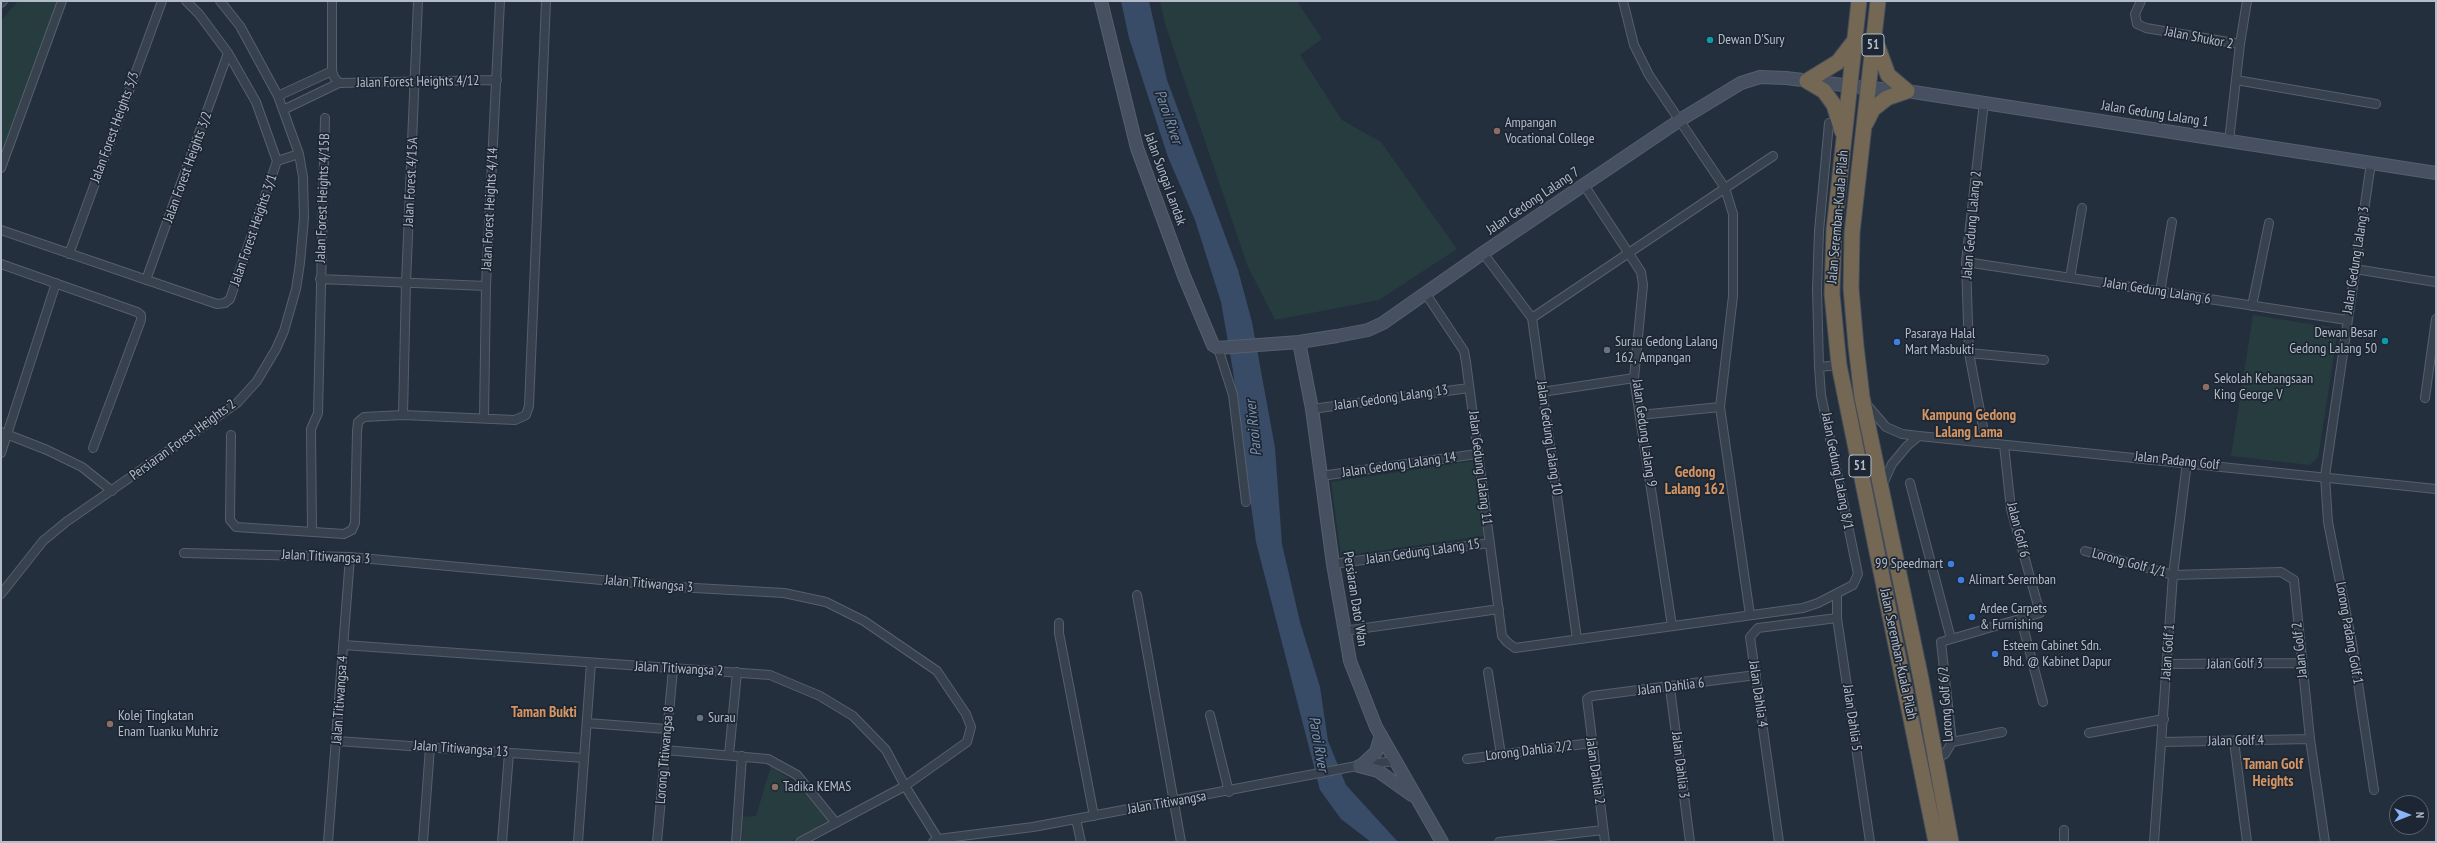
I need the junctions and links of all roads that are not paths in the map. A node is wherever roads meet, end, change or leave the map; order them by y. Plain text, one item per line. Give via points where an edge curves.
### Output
1 (3, 1) edge
2 (62, 1) edge
3 (162, 1) edge
4 (186, 1) edge
5 (220, 1) edge
6 (332, 1) edge
7 (418, 1) edge
8 (500, 1) edge
9 (546, 1) edge
10 (1101, 1) edge
11 (1623, 1) edge
12 (1859, 1) edge
13 (1878, 1) edge
14 (2141, 1) edge
15 (2247, 1) edge
16 (1, 3) edge
17 (1874, 35) junction
18 (1855, 40) junction
19 (2240, 44) junction
20 (228, 53) junction
21 (332, 71) junction
22 (498, 80) junction
23 (2236, 80) junction
24 (415, 81) junction
25 (1807, 81) junction
26 (339, 83) junction
27 (1850, 86) junction
28 (1868, 88) junction
29 (1907, 91) junction
30 (278, 96) junction
31 (1984, 102) junction
32 (2376, 104) dead end
33 (283, 110) junction
34 (325, 118) dead end
35 (1680, 120) junction
36 (1829, 123) dead end
37 (1864, 128) junction
38 (1844, 136) junction
39 (2229, 141) junction
40 (298, 154) junction
41 (1773, 156) dead end
42 (277, 161) junction
43 (2371, 162) junction
44 (1, 168) edge
45 (2436, 173) edge
46 (1584, 185) junction
47 (1725, 188) junction
48 (2082, 208) dead end
49 (2172, 222) dead end
50 (2269, 223) dead end
51 (1, 230) edge
52 (1628, 252) junction
53 (1483, 253) junction
54 (69, 254) junction
55 (1966, 262) junction
56 (1, 264) edge
57 (2355, 269) junction
58 (2070, 278) junction
59 (320, 279) junction
60 (146, 280) junction
61 (2436, 282) edge
62 (406, 283) junction
63 (56, 284) junction
64 (486, 286) junction
65 (2160, 292) junction
66 (1426, 294) junction
67 (2252, 306) junction
68 (1532, 318) junction
69 (2436, 319) edge
70 (2347, 320) junction
71 (1299, 342) junction
72 (1224, 348) junction
73 (1969, 353) junction
74 (2044, 360) dead end
75 (1839, 365) junction
76 (1819, 367) junction
77 (1634, 378) junction
78 (1469, 388) junction
79 (1542, 392) junction
80 (1862, 397) junction
81 (2425, 398) dead end
82 (1720, 407) junction
83 (1312, 409) junction
84 (403, 415) junction
85 (1640, 415) junction
86 (484, 418) junction
87 (4, 434) edge
88 (230, 436) dead end
89 (1918, 436) junction
90 (1986, 443) junction
91 (2004, 445) junction
92 (93, 448) dead end
93 (1, 453) edge
94 (1477, 454) junction
95 (2187, 462) junction
96 (1321, 476) junction
97 (2325, 476) junction
98 (1910, 483) dead end
99 (2436, 489) edge
100 (1880, 490) junction
101 (112, 491) junction
102 (1246, 502) dead end
103 (312, 532) junction
104 (1490, 543) junction
105 (2085, 551) dead end
106 (184, 553) dead end
107 (350, 557) junction
108 (1333, 564) junction
109 (2174, 575) junction
110 (1, 594) edge
111 (1137, 595) dead end
112 (1837, 595) junction
113 (1499, 609) junction
114 (1750, 615) junction
115 (1837, 618) junction
116 (2021, 619) junction
117 (1059, 623) dead end
118 (1672, 626) junction
119 (1344, 631) junction
120 (1577, 639) junction
121 (1951, 639) junction
122 (344, 645) junction
123 (592, 663) junction
124 (2301, 663) junction
125 (2168, 664) junction
126 (672, 669) junction
127 (736, 672) junction
128 (1488, 672) dead end
129 (1756, 675) junction
130 (1670, 688) junction
131 (1587, 699) joint
132 (2043, 702) dead end
133 (1210, 715) dead end
134 (2164, 719) junction
135 (587, 723) junction
136 (667, 729) junction
137 (2002, 732) dead end
138 (2089, 733) dead end
139 (1381, 735) junction
140 (2310, 739) junction
141 (337, 741) junction
142 (2234, 741) junction
143 (1952, 742) junction
144 (2162, 742) junction
145 (1591, 743) junction
146 (430, 748) junction
147 (665, 750) junction
148 (510, 753) junction
149 (729, 754) junction
150 (1501, 755) junction
151 (742, 756) junction
152 (584, 758) junction
153 (1467, 759) dead end
154 (1936, 759) junction
155 (1394, 761) junction
156 (1361, 766) junction
157 (905, 786) junction
158 (2374, 790) dead end
159 (1230, 792) junction
160 (1942, 795) junction
161 (1414, 796) junction
162 (1174, 802) junction
163 (1094, 816) junction
164 (1076, 819) junction
165 (836, 823) junction
166 (1604, 830) junction
167 (2064, 830) dead end
168 (983, 838) edge
169 (936, 841) edge
170 (328, 842) edge
171 (423, 842) edge
172 (502, 842) edge
173 (578, 842) edge
174 (657, 842) edge
175 (736, 842) edge
176 (800, 842) edge
177 (1081, 842) edge
178 (1181, 842) edge
179 (1442, 842) edge
180 (1499, 842) edge
181 (1605, 842) edge
182 (1690, 842) edge
183 (1779, 842) edge
184 (1870, 842) edge
185 (1936, 842) edge
186 (1942, 842) edge
187 (1951, 842) edge
188 (2064, 842) edge
189 (2154, 842) edge
190 (2247, 842) edge
191 (2325, 842) edge

1 - 16 street
2 - 44 street
3 - 54 street, Jalan Forest Heights 3/3
4 - 20 street
5 - 30 street, Persiaran Forest Heights 2 via 240,26
6 - 21 street
7 - 24 street, Jalan Forest 4/15A
8 - 22 street, Jalan Forest Heights 4/14
9 - 86 street via 529,406 526,415 515,420
10 - 72 street, Jalan Sungai Landak via 1137,148 1184,276 1213,345
11 - 35 street via 1634,45 1649,75
12 - 18 highway, 51
13 - 17 highway, 51
14 - 19 street, Jalan Shukor 2 via 2135,14 2137,24 2146,28
15 - 19 street
17 - 28 highway, 51
17 - 29 highway via 1888,75
18 - 25 highway via 1838,62
18 - 27 highway, 51
19 - 23 street, Jalan Shukor 2
20 - 42 street via 256,102
20 - 60 street, Jalan Forest Heights 3/2
21 - 26 street
21 - 30 street
22 - 24 street, Jalan Forest Heights 4/12
22 - 64 street, Jalan Forest Heights 4/14
23 - 32 street
23 - 39 street, Jalan Shukor 2
24 - 26 street, Jalan Forest Heights 4/12
24 - 62 street, Jalan Forest 4/15A
25 - 27 street, Jalan Gedong Lalang 7
25 - 35 street, Jalan Gedong Lalang 7 via 1760,77 1741,83
25 - 38 highway via 1824,91 1834,105
26 - 33 street
27 - 28 street, Jalan Gedong Lalang 7
27 - 38 highway, Jalan Seremban-Kuala Pilah / 51
28 - 29 street, Jalan Gedung Lalang 1
28 - 37 highway, Jalan Seremban-Kuala Pilah / 51
29 - 31 street, Jalan Gedung Lalang 1
29 - 37 highway via 1887,98 1873,109
30 - 33 street, Persiaran Forest Heights 2
31 - 39 street, Jalan Gedung Lalang 1
31 - 55 street, Jalan Gedung Lalang 2
33 - 40 street, Persiaran Forest Heights 2
34 - 59 street, Jalan Forest Heights 4/15B
35 - 46 street, Jalan Gedong Lalang 7
35 - 47 street
36 - 76 street, Jalan Gedung Lalang 8/1 via 1819,231
37 - 80 highway, Jalan Seremban-Kuala Pilah / 51 via 1852,233 1851,288
38 - 75 highway, Jalan Seremban-Kuala Pilah / 51 via 1834,230 1832,294
39 - 43 street, Jalan Gedung Lalang 1
40 - 42 street
40 - 101 street, Persiaran Forest Heights 2 via 304,197 303,242 290,313 276,349 257,381 237,403
41 - 47 street
42 - 60 street, Jalan Forest Heights 3/1 via 230,298 225,304 217,304
43 - 45 street, Jalan Gedung Lalang 1
43 - 57 street, Jalan Gedung Lalang 3
46 - 52 street, Jalan Gedung Lalang 9
46 - 53 street, Jalan Gedong Lalang 7
47 - 52 street
47 - 82 street via 1733,214 1733,296
48 - 58 street
49 - 65 street
50 - 67 street
51 - 54 street
52 - 68 street
52 - 77 street, Jalan Gedung Lalang 9 via 1641,272 1643,285
53 - 66 street, Jalan Gedong Lalang 7
53 - 68 street, Jalan Gedung Lalang 10
54 - 60 street
55 - 58 street, Jalan Gedung Lalang 6
55 - 73 street, Jalan Gedung Lalang 2
56 - 63 street
57 - 61 street
57 - 70 street, Jalan Gedung Lalang 3
58 - 65 street, Jalan Gedung Lalang 6
59 - 62 street
59 - 103 street, Jalan Forest Heights 4/15B via 318,413 311,429
62 - 64 street
62 - 84 street, Jalan Forest 4/15A
63 - 87 street
63 - 92 street via 140,315
64 - 86 street, Jalan Forest Heights 4/14
65 - 67 street, Jalan Gedung Lalang 6
66 - 71 street, Jalan Gedong Lalang 7 via 1368,330
66 - 78 street, Jalan Gedung Lalang 11 via 1464,351
67 - 70 street, Jalan Gedung Lalang 6
68 - 79 street, Jalan Gedung Lalang 10
69 - 81 street
70 - 97 street, Jalan Gedung Lalang 3
71 - 72 street, Jalan Gedong Lalang 7
71 - 83 street, Persiaran Dato' Wan
72 - 102 street via 1234,395
73 - 74 street
73 - 90 street, Jalan Gedung Lalang 2
75 - 76 street
75 - 185 highway, Jalan Seremban-Kuala Pilah / 51
76 - 112 street, Jalan Gedung Lalang 8/1 via 1821,395 1858,574 1854,585
77 - 79 street
77 - 85 street, Jalan Gedung Lalang 9
78 - 83 street, Jalan Gedong Lalang 13
78 - 94 street, Jalan Gedung Lalang 11
79 - 120 street, Jalan Gedung Lalang 10
80 - 89 street, Jalan Padang Golf via 1886,427 1902,434
80 - 100 highway, Jalan Seremban-Kuala Pilah / 51
82 - 85 street
82 - 114 street
83 - 96 street, Persiaran Dato' Wan
84 - 86 street
84 - 103 street via 364,417 358,422 355,523 352,530 344,534
85 - 118 street, Jalan Gedung Lalang 9
87 - 93 street
87 - 101 street via 82,467
88 - 103 street via 230,520 236,527
89 - 90 street, Jalan Padang Golf
89 - 100 street via 1892,464
90 - 91 street, Jalan Padang Golf
91 - 95 street, Jalan Padang Golf
91 - 116 street, Jalan Golf 6 via 2011,509 2040,613
94 - 96 street, Jalan Gedong Lalang 14
94 - 104 street, Jalan Gedung Lalang 11
95 - 97 street, Jalan Padang Golf
95 - 109 street, Jalan Golf 1
96 - 108 street, Persiaran Dato' Wan
97 - 99 street, Jalan Padang Golf
97 - 158 street, Lorong Padang Golf 1 via 2328,522 2352,643
98 - 121 street
100 - 154 highway, Jalan Seremban-Kuala Pilah / 51
101 - 110 street, Persiaran Forest Heights 2 via 43,541
104 - 108 street, Jalan Gedung Lalang 15
104 - 113 street, Jalan Gedung Lalang 11
105 - 109 street, Lorong Golf 1/1
106 - 107 street, Jalan Titiwangsa 3
107 - 122 street, Jalan Titiwangsa 4
107 - 157 street, Jalan Titiwangsa 3 via 678,587 784,593 826,602 864,621 937,671 966,714 970,728 966,742
108 - 119 street, Persiaran Dato' Wan
109 - 124 street, Jalan Golf 2 via 2281,572 2294,580
109 - 125 street, Jalan Golf 1
111 - 162 street
112 - 114 street via 1803,608
112 - 115 street, Jalan Dahlia 5
113 - 119 street
113 - 120 street, Jalan Gedung Lalang 11 via 1502,636 1515,648
114 - 118 street
115 - 129 street, Jalan Dahlia 4 via 1758,628 1750,637
115 - 184 street, Jalan Dahlia 5
116 - 121 street
116 - 132 street
117 - 163 street
118 - 120 street
119 - 139 street, Persiaran Dato' Wan via 1350,661
121 - 143 street, Lorong Golf 6/2 via 1941,642
122 - 123 street, Jalan Titiwangsa 2
122 - 141 street, Jalan Titiwangsa 4
123 - 126 street, Jalan Titiwangsa 2
123 - 135 street
124 - 125 street, Jalan Golf 3
124 - 140 street, Jalan Golf 2
125 - 134 street, Jalan Golf 1
126 - 127 street, Jalan Titiwangsa 2
126 - 136 street, Lorong Titiwangsa 8
127 - 149 street
127 - 157 street, Jalan Titiwangsa 2 via 770,675 820,696 853,716 886,750
128 - 150 street
129 - 130 street, Jalan Dahlia 6
129 - 183 street, Jalan Dahlia 4
130 - 131 street, Jalan Dahlia 6 via 1592,696
130 - 182 street, Jalan Dahlia 3
131 - 145 street, Jalan Dahlia 2
133 - 159 street
134 - 138 street
134 - 144 street, Jalan Golf 1
135 - 136 street
135 - 152 street
136 - 147 street, Lorong Titiwangsa 8
137 - 143 street
139 - 155 street, Persiaran Dato' Wan
139 - 156 street via 1376,752
140 - 142 street, Jalan Golf 4
140 - 191 street, Jalan Golf 2
141 - 146 street, Jalan Titiwangsa 13
141 - 170 street, Jalan Titiwangsa 4
142 - 144 street, Jalan Golf 4
142 - 190 street
143 - 154 street, Lorong Golf 6/2 via 1945,754
144 - 189 street, Jalan Golf 1
145 - 150 street, Lorong Dahlia 2/2
145 - 166 street, Jalan Dahlia 2
146 - 148 street, Jalan Titiwangsa 13
146 - 171 street
147 - 149 street
147 - 174 street, Lorong Titiwangsa 8
148 - 152 street, Jalan Titiwangsa 13
148 - 172 street
149 - 151 street
150 - 153 street, Lorong Dahlia 2/2
151 - 165 street via 768,758 797,774
151 - 175 street
152 - 173 street
154 - 160 highway, Jalan Seremban-Kuala Pilah / 51
155 - 156 street, Jalan Titiwangsa
155 - 161 street, Persiaran Dato' Wan
156 - 159 street, Jalan Titiwangsa
156 - 161 street via 1378,771
157 - 165 street, Jalan Titiwangsa 3
157 - 169 street, Jalan Titiwangsa 2
159 - 162 street, Jalan Titiwangsa
160 - 186 highway via 1938,806
160 - 187 highway, Jalan Seremban-Kuala Pilah / 51
161 - 179 street, Persiaran Dato' Wan
162 - 163 street, Jalan Titiwangsa
162 - 178 street
163 - 164 street, Jalan Titiwangsa
164 - 168 street, Jalan Titiwangsa
164 - 177 street
165 - 176 street, Jalan Titiwangsa 3
166 - 180 street
166 - 181 street, Jalan Dahlia 2
167 - 188 street
168 - 169 street, Jalan Titiwangsa

